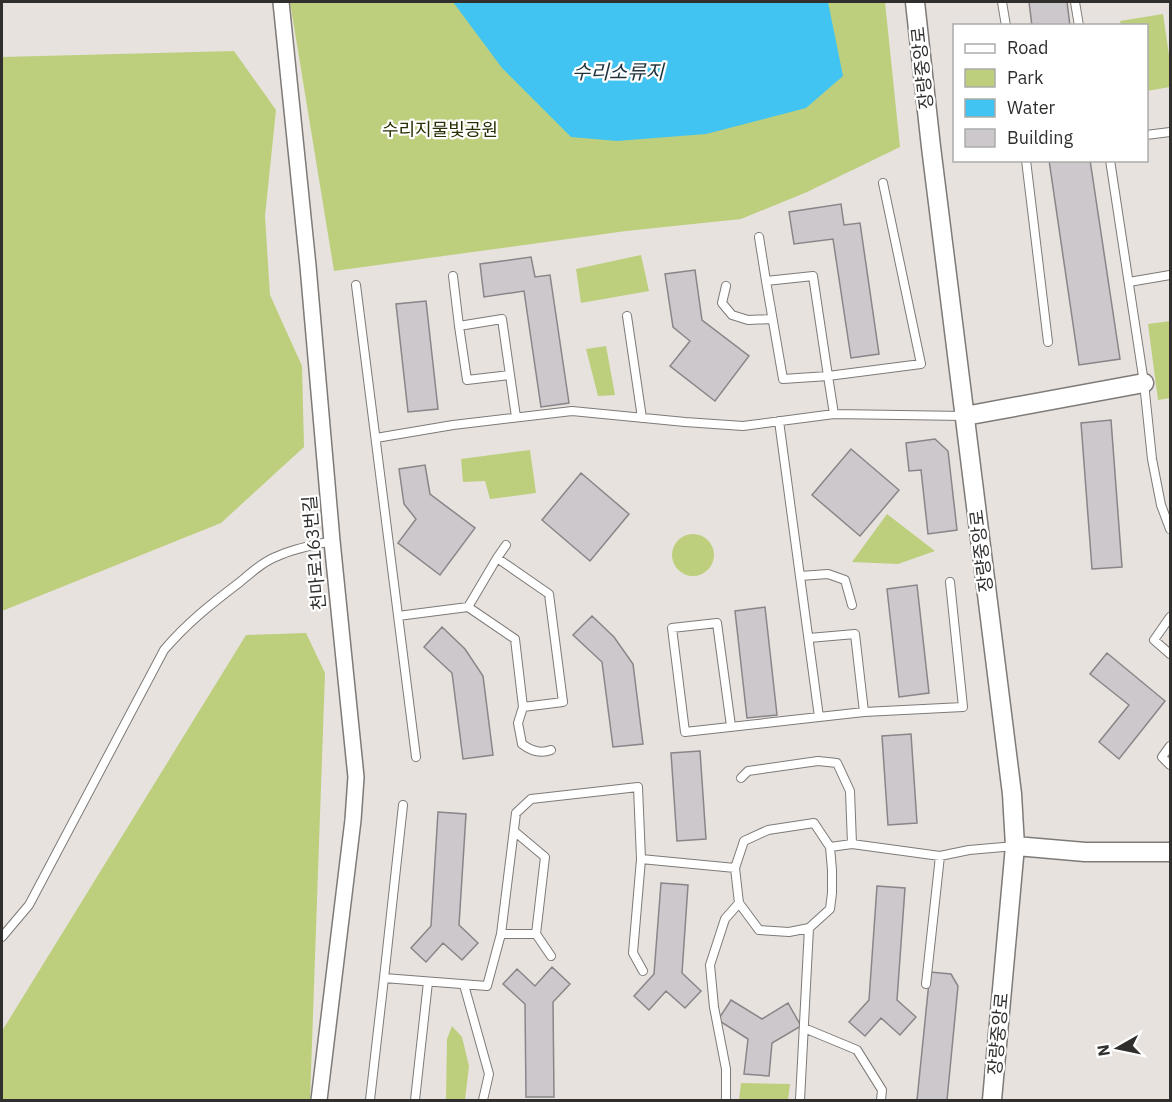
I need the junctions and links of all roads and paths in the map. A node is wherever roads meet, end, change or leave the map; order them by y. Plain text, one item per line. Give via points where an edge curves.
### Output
1 (280, 2) edge
2 (915, 2) edge
3 (1002, 2) edge
4 (1075, 2) edge
5 (1006, 24) edge
6 (1079, 24) edge
7 (1170, 132) edge
8 (1148, 135) edge
9 (1026, 162) edge
10 (1110, 162) edge
11 (883, 183) dead end
12 (759, 237) dead end
13 (1170, 275) edge
14 (453, 276) dead end
15 (766, 281) junction
16 (1129, 282) junction
17 (356, 285) dead end
18 (726, 286) dead end
19 (627, 316) dead end
20 (772, 319) junction
21 (459, 326) junction
22 (1048, 342) dead end
23 (510, 375) junction
24 (828, 376) junction
25 (1144, 383) junction
26 (834, 414) junction
27 (965, 416) junction
28 (516, 417) junction
29 (642, 418) junction
30 (779, 421) junction
31 (376, 438) junction
32 (1170, 529) edge
33 (332, 541) junction
34 (506, 545) dead end
35 (497, 558) junction
36 (800, 576) junction
37 (950, 582) dead end
38 (852, 605) dead end
39 (468, 607) junction
40 (398, 616) junction
41 (1170, 618) edge
42 (808, 638) junction
43 (1170, 654) edge
44 (523, 707) junction
45 (864, 712) junction
46 (819, 717) junction
47 (731, 726) junction
48 (1170, 746) edge
49 (551, 750) dead end
50 (416, 757) dead end
51 (1170, 765) edge
52 (741, 778) dead end
53 (403, 805) dead end
54 (514, 831) junction
55 (852, 844) junction
56 (1015, 846) junction
57 (830, 847) junction
58 (1170, 852) edge
59 (940, 856) junction
60 (641, 859) junction
61 (735, 868) junction
62 (739, 903) junction
63 (809, 928) junction
64 (501, 934) junction
65 (536, 934) junction
66 (2, 937) edge
67 (551, 956) dead end
68 (643, 971) dead end
69 (384, 978) junction
70 (428, 982) junction
71 (926, 984) dead end
72 (464, 985) junction
73 (804, 1028) junction
74 (319, 1101) edge
75 (370, 1101) edge
76 (415, 1101) edge
77 (483, 1101) edge
78 (726, 1101) edge
79 (800, 1101) edge
80 (882, 1101) edge
81 (992, 1101) edge

1 - 33 street, 천마로163번길
2 - 27 street, 장량중앙로
3 - 5 lane
4 - 6 lane
7 - 8 lane
9 - 22 lane
10 - 16 lane
11 - 24 lane via 921,364
12 - 15 lane
13 - 16 lane
14 - 21 lane
15 - 20 lane
15 - 24 lane via 813,276
16 - 25 lane
17 - 31 lane
18 - 20 lane via 722,303 732,315 748,320
19 - 29 lane
20 - 24 lane via 783,379
21 - 23 lane via 467,380
21 - 23 lane via 502,318
23 - 28 lane
24 - 26 lane
25 - 27 street
25 - 32 lane via 1152,459
26 - 27 lane
26 - 30 lane
27 - 56 street, 장량중앙로 via 1012,794
28 - 29 lane via 572,411
28 - 31 lane
29 - 30 lane via 743,426
30 - 36 lane
31 - 40 lane
33 - 66 lane via 276,556 258,567 201,612 164,650 29,904
33 - 74 street, 천마로163번길 via 356,777
34 - 35 lane
35 - 39 lane
35 - 44 lane via 549,594 563,702
36 - 38 lane via 828,574 845,580
36 - 42 lane
37 - 45 lane via 963,707
39 - 40 lane
39 - 44 lane via 514,639
40 - 50 lane
41 - 43 lane via 1154,640
42 - 45 lane via 855,634
42 - 46 lane
44 - 49 lane via 518,723 522,744 531,751
45 - 46 lane
46 - 47 lane
47 - 47 lane via 685,732 672,628 717,623
48 - 51 lane via 1162,757
52 - 55 lane via 748,771 818,761 837,763 850,791
53 - 69 lane
54 - 60 lane via 516,813 531,799 638,787
54 - 64 lane
54 - 65 lane via 545,857
55 - 57 lane
55 - 59 lane
56 - 58 street via 1085,852
56 - 59 lane
56 - 81 street, 장량중앙로
57 - 61 lane via 814,823 768,830 744,841
57 - 63 lane via 830,909
59 - 71 lane
60 - 61 lane
60 - 68 lane via 633,953
61 - 62 lane
62 - 63 lane via 759,930 789,932
62 - 78 lane via 725,919 710,965 726,1069
63 - 73 lane
64 - 65 lane
64 - 72 lane via 487,986
65 - 67 lane
69 - 70 lane
69 - 75 lane
70 - 72 lane
70 - 76 lane
72 - 77 lane via 489,1074
73 - 79 lane
73 - 80 lane via 857,1050 882,1090

